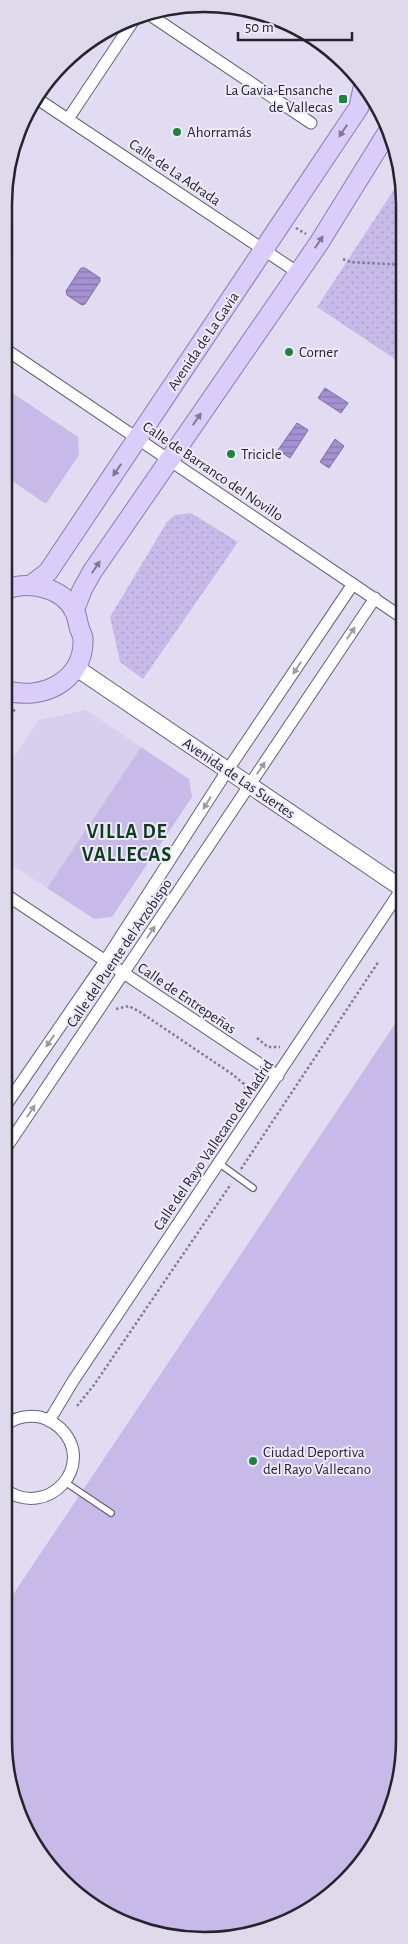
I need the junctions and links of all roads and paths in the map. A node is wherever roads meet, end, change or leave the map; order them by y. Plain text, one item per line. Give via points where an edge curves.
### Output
1 (155, 19) edge
2 (129, 28) edge
3 (361, 96) edge
4 (42, 102) edge
5 (68, 119) junction
6 (311, 124) dead end
7 (384, 139) edge
8 (291, 224) dead end
9 (309, 236) dead end
10 (264, 251) junction
11 (343, 259) dead end
12 (396, 265) edge
13 (297, 272) junction
14 (12, 354) edge
15 (139, 439) junction
16 (170, 461) junction
17 (353, 584) junction
18 (31, 585) junction
19 (12, 587) edge
20 (374, 598) junction
21 (74, 611) junction
22 (396, 613) edge
23 (76, 667) junction
24 (13, 699) edge
25 (227, 770) junction
26 (249, 785) junction
27 (396, 883) edge
28 (12, 899) edge
29 (396, 899) edge
30 (106, 961) junction
31 (379, 961) dead end
32 (123, 973) junction
33 (112, 1010) dead end
34 (256, 1038) dead end
35 (285, 1043) dead end
36 (278, 1076) junction
37 (12, 1096) edge
38 (243, 1102) dead end
39 (12, 1139) edge
40 (220, 1164) junction
41 (236, 1176) junction
42 (253, 1188) dead end
43 (77, 1406) dead end
44 (49, 1420) junction
45 (12, 1421) edge
46 (65, 1482) junction
47 (12, 1495) edge
48 (111, 1513) dead end

1 - 6 street
2 - 5 street
3 -> 10 main road, Avenida de La Gavia via 359,108
4 - 5 street, Calle de La Adrada
5 - 10 street, Calle de La Adrada
13 -> 7 main road
8 - 9 path
10 - 13 street, Calle de La Adrada
10 - 15 main road, Avenida de La Gavia
11 - 12 path
16 -> 13 main road
14 - 15 street, Calle de Barranco del Novillo
15 - 16 street, Calle de Barranco del Novillo
15 -> 18 main road, Avenida de La Gavia via 48,572
16 - 17 street, Calle de Barranco del Novillo
21 -> 16 main road via 92,572
17 - 20 street, Calle de Barranco del Novillo
17 -> 25 street, Calle del Puente del Arzobispo
18 - 19 main road
18 - 21 main road via 62,597
20 - 22 street, Calle de Barranco del Novillo
26 -> 20 street, Calle del Puente del Arzobispo
21 - 23 main road via 83,638
23 - 24 main road via 52,689
23 - 25 main road, Avenida de Las Suertes
25 - 26 main road, Avenida de Las Suertes
25 -> 30 street, Calle del Puente del Arzobispo
26 - 27 main road, Avenida de Las Suertes
32 -> 26 street, Calle del Puente del Arzobispo
28 - 30 street, Calle de Entrepeñas
29 - 36 street, Calle del Rayo Vallecano de Madrid
30 - 32 street, Calle de Entrepeñas
30 -> 37 street, Calle del Puente del Arzobispo
31 - 41 path
32 - 36 street, Calle de Entrepeñas
39 -> 32 street, Calle del Puente del Arzobispo
33 - 38 path via 129,1006 232,1074 244,1084 248,1095
34 - 35 path via 268,1047 282,1047
36 - 40 street, Calle del Rayo Vallecano de Madrid
40 - 41 lane
40 - 44 street, Calle del Rayo Vallecano de Madrid
41 - 42 lane
41 - 43 path
44 - 45 street via 30,1416
44 - 46 street via 64,1432 70,1444 73,1457
46 - 47 street via 52,1494 35,1499
46 - 48 lane

